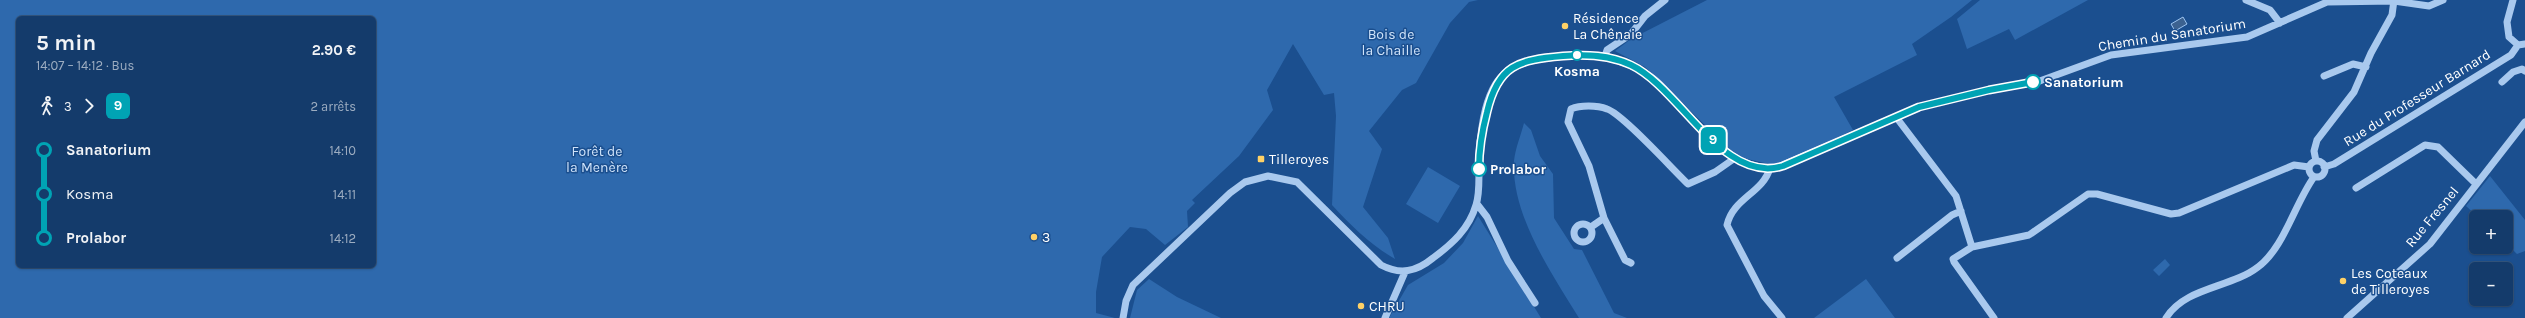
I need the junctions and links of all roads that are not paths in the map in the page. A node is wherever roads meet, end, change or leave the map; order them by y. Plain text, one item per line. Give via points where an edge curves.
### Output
1 (1665, 0) edge
2 (2246, 0) edge
3 (2394, 0) edge
4 (2443, 0) edge
5 (2513, 0) edge
6 (2280, 23) junction
7 (2521, 44) edge
8 (1605, 56) junction
9 (2366, 67) junction
10 (2525, 71) edge
11 (2324, 76) dead end
12 (2502, 82) dead end
13 (1896, 117) junction
14 (2525, 122) edge
15 (1735, 158) junction
16 (2316, 161) junction
17 (2309, 167) junction
18 (2324, 167) junction
19 (1770, 168) junction
20 (2314, 177) junction
21 (2476, 184) junction
22 (2356, 188) dead end
23 (1477, 204) junction
24 (1961, 211) junction
25 (1604, 218) junction
26 (1591, 227) dead end
27 (1972, 247) junction
28 (1897, 258) dead end
29 (1632, 263) dead end
30 (1405, 272) junction
31 (1535, 303) dead end
32 (1123, 318) edge
33 (1385, 318) edge
34 (1782, 318) edge
35 (1994, 318) edge
36 (2166, 318) edge
37 (2347, 318) edge

1 - 8 street via 1645,16 1631,34 1606,50
2 - 6 street via 2270,10
3 - 4 street, Chemin du Sanatorium via 2429,6
3 - 6 street, Chemin du Sanatorium via 2327,2
3 - 9 street via 2392,14
5 - 7 street via 2507,22 2508,33 2512,42
6 - 13 street, Chemin du Sanatorium via 2240,39 2111,55 2036,82 1932,103
7 - 18 street, Rue du Professeur Barnard via 2510,55 2334,164
8 - 15 street, Chemin du Sanatorium via 1632,65 1653,78 1721,149
8 - 23 street, Chemin du Sanatorium via 1541,58 1519,64 1499,79 1490,100 1482,131
9 - 11 street via 2352,64
9 - 16 street via 2354,92 2317,140 2314,151
10 - 12 street via 2522,69 2513,72
13 - 19 street, Chemin du Sanatorium via 1783,166
13 - 24 street via 1956,196
14 - 21 street, Rue Fresnel
15 - 19 street, Chemin du Sanatorium via 1754,167
15 - 25 street via 1715,172 1688,184 1628,125 1608,109 1583,106 1571,109 1568,122 1589,166
16 - 17 street
16 - 18 street
17 - 20 street via 2310,174
17 - 27 street via 2294,165 2179,213 2171,214 2097,194 2088,194 2029,235
18 - 20 street via 2323,174
19 - 34 street via 1767,178 1729,213 1727,225 1764,296
20 - 36 street via 2266,260 2251,272 2177,305
21 - 22 street via 2432,144 2425,145
21 - 37 street, Rue Fresnel via 2430,244
23 - 30 street, Chemin du Sanatorium via 1470,221 1448,247 1430,262
23 - 31 street via 1487,217 1508,261
24 - 27 street
24 - 28 street via 1952,215
25 - 26 street
25 - 29 street via 1625,260
27 - 35 street via 1953,259
30 - 32 street via 1381,265 1297,182 1268,176 1245,182 1230,193 1133,285 1126,301
30 - 33 street

